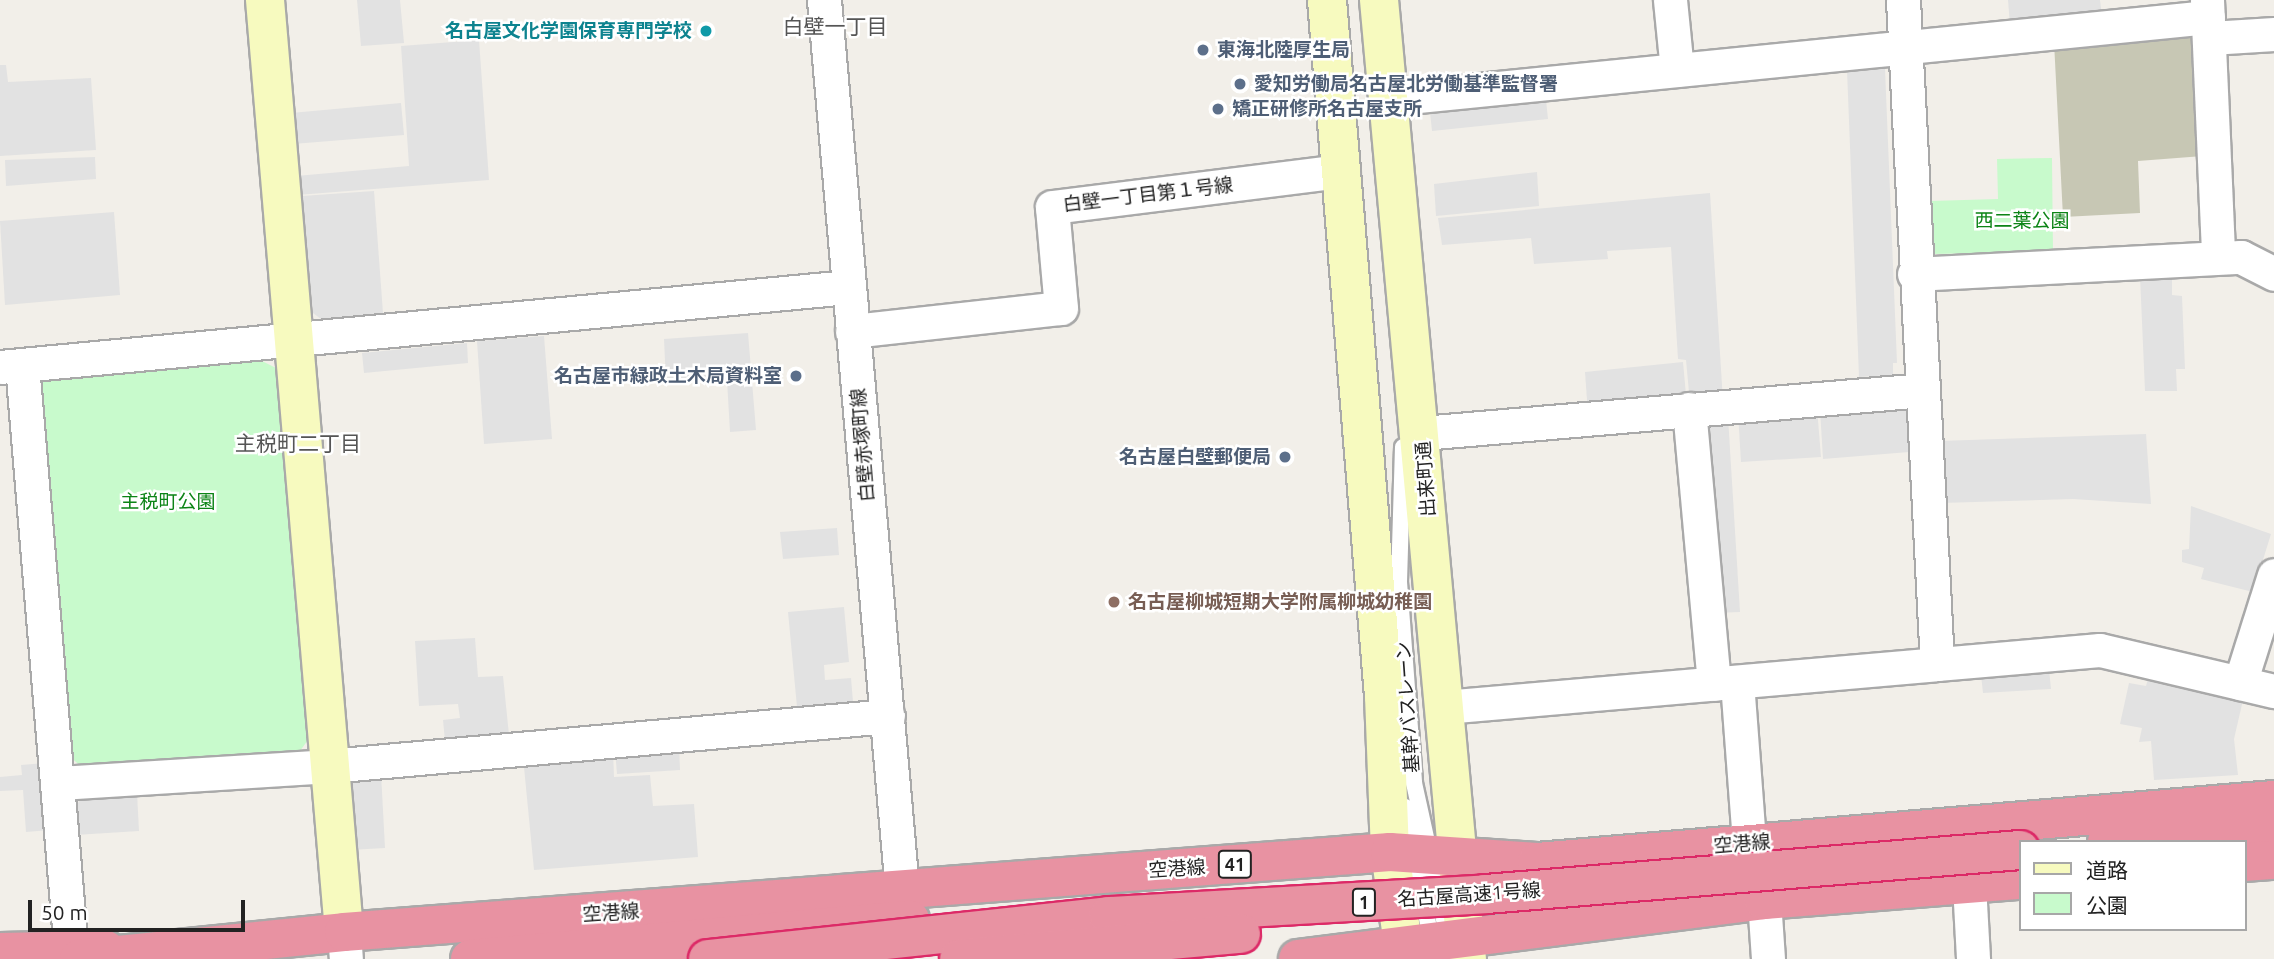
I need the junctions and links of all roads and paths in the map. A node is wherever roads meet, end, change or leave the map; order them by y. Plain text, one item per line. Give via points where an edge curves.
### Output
1 (265, 0) edge
2 (824, 0) edge
3 (1327, 0) edge
4 (1379, 0) edge
5 (1670, 0) edge
6 (1903, 0) edge
7 (2208, 18) edge
8 (2274, 34) edge
9 (1905, 47) junction
10 (1677, 71) junction
11 (1388, 99) junction
12 (1343, 171) junction
13 (2218, 257) junction
14 (1914, 274) junction
15 (2274, 274) edge
16 (848, 287) junction
17 (1408, 326) junction
18 (852, 331) junction
19 (293, 340) junction
20 (11, 366) edge
21 (1919, 390) junction
22 (1689, 409) junction
23 (1422, 432) junction
24 (2274, 575) edge
25 (1937, 664) junction
26 (1726, 683) junction
27 (2240, 683) junction
28 (2274, 691) edge
29 (1444, 707) junction
30 (888, 716) junction
31 (329, 766) junction
32 (60, 783) junction
33 (2274, 800) edge
34 (2274, 827) edge
35 (2129, 840) edge
36 (1749, 843) junction
37 (2274, 845) edge
38 (2246, 848) edge
39 (2018, 850) edge
40 (1423, 856) junction
41 (2274, 860) edge
42 (2246, 862) edge
43 (2018, 866) edge
44 (2018, 880) edge
45 (1969, 884) junction
46 (902, 890) junction
47 (1764, 900) junction
48 (1109, 916) junction
49 (345, 946) edge
50 (0, 951) edge
51 (1439, 951) edge
52 (75, 955) edge
53 (470, 959) edge
54 (708, 959) edge
55 (959, 959) edge
56 (1298, 959) edge
57 (1768, 959) edge
58 (1973, 959) edge

1 - 19 main road
2 - 16 street, 白壁赤塚町線
3 - 12 main road, 出来町通
4 - 11 main road, 出来町通
5 - 10 street
6 - 9 street
7 - 8 street
7 - 9 street
7 - 13 street
9 - 10 street
9 - 14 street
10 - 11 street
11 - 17 main road, 出来町通
12 - 18 street, 白壁一丁目第１号線 via 1052,207 1061,308
12 - 40 main road, 出来町通 via 1384,696
13 - 14 street
13 - 15 street via 2241,257
14 - 21 street
16 - 18 street, 白壁赤塚町線
16 - 19 street
17 - 23 main road, 出来町通
17 - 40 lane, 基幹バスレーン via 1399,582
18 - 30 street, 白壁赤塚町線
19 - 20 street
19 - 31 main road
20 - 32 street
21 - 22 street
21 - 25 street
22 - 23 street
22 - 26 street
23 - 29 main road, 出来町通
24 - 27 street
25 - 26 street
25 - 27 street via 2100,650
26 - 29 street
26 - 36 street
27 - 28 street
29 - 40 main road, 出来町通
30 - 31 street
30 - 46 street, 白壁赤塚町線
31 - 32 street
31 - 49 main road
32 - 52 street
33 - 36 highway, 空港線 / 41
34 - 35 highway
36 - 40 highway, 空港線 / 41 via 1537,862
37 - 38 highway
39 - 48 highway, 名古屋高速1号線 / 1, bridge via 1486,894
40 - 46 highway, 空港線 / 41
40 - 51 main road, 出来町通
40 - 51 main road, 出来町通
41 - 42 highway
43 - 55 highway, 名古屋高速1号線 / 1, bridge
44 - 45 highway
45 - 47 highway
45 - 58 street
46 - 49 highway, 空港線 / 41
47 - 51 highway
47 - 57 street
48 - 53 highway via 1087,909 862,923
48 - 54 highway, 名古屋高速1号線 / 1, bridge
49 - 52 highway, 空港線 / 41 via 196,947
50 - 52 highway, 41
51 - 56 highway

